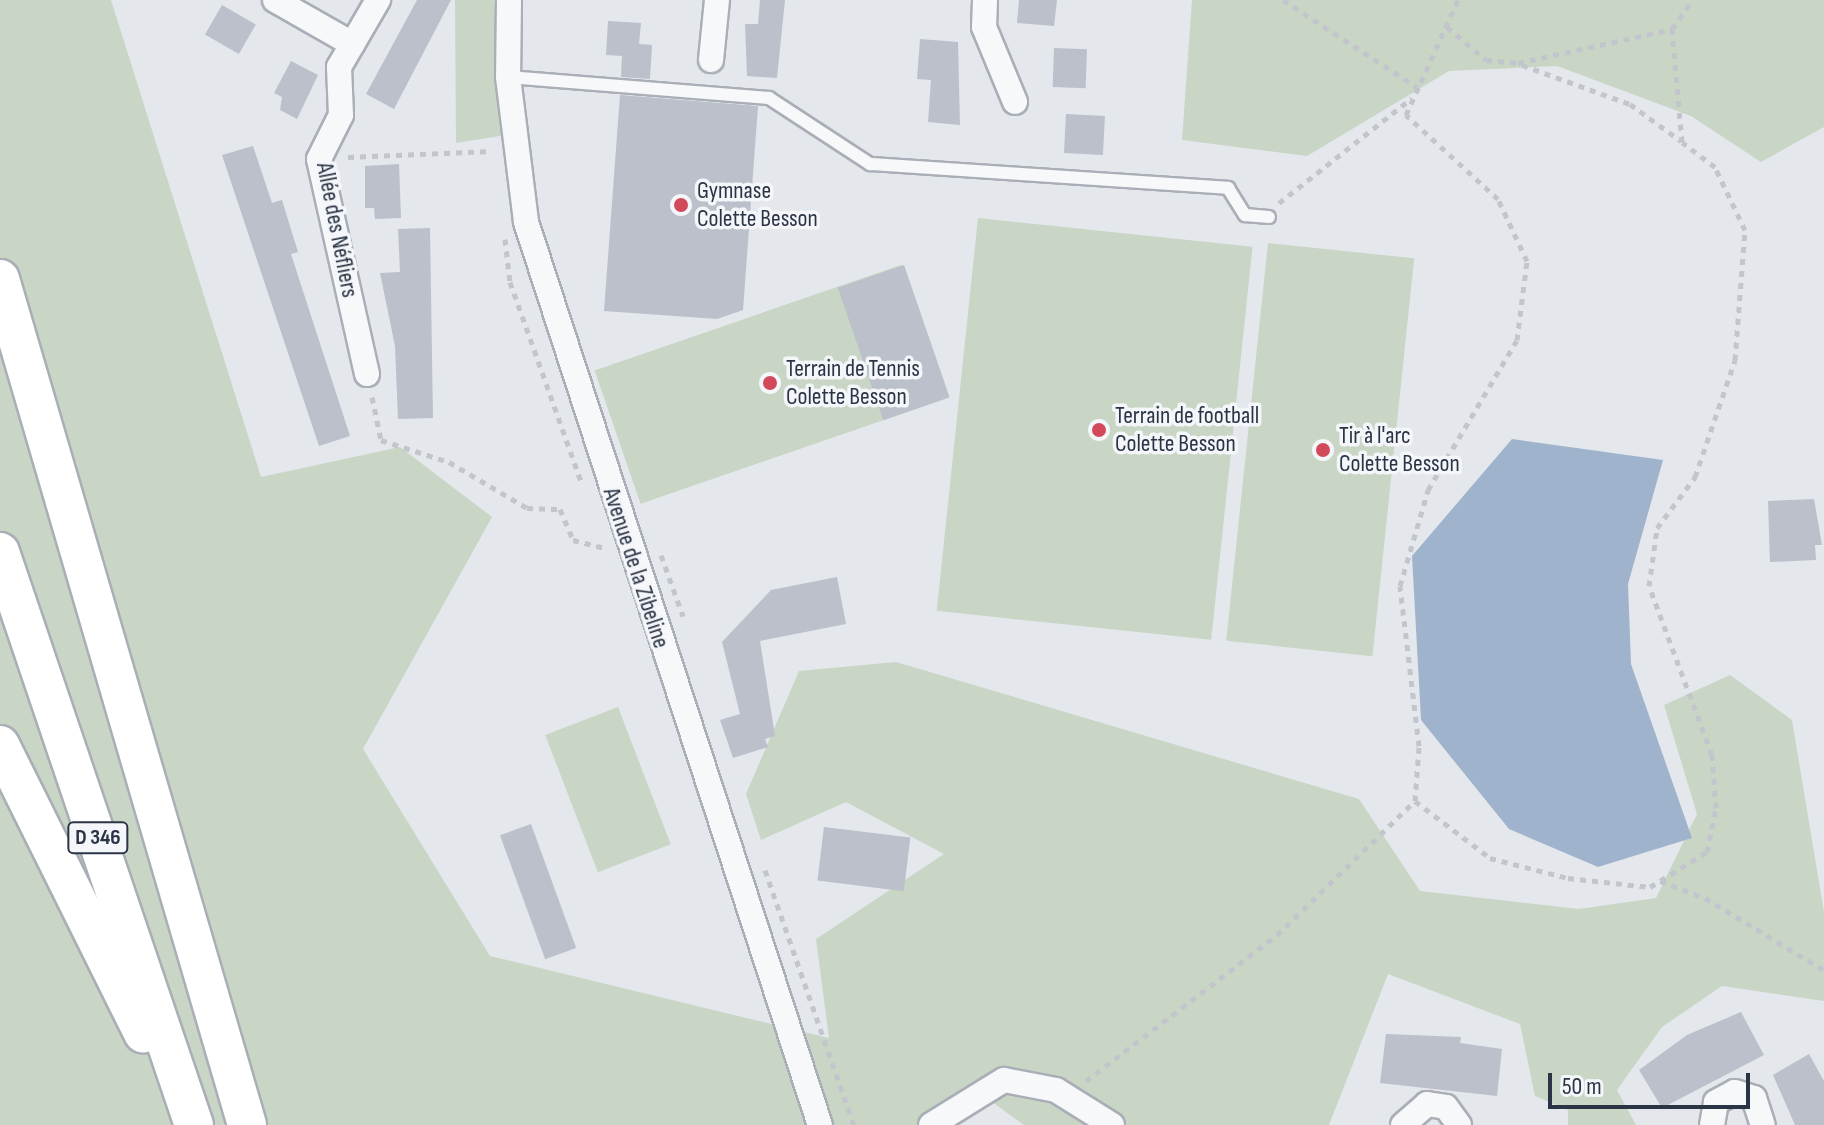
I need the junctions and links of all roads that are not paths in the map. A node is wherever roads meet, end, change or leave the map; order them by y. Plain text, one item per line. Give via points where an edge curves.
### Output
1 (275, 0) edge
2 (378, 0) edge
3 (509, 0) edge
4 (717, 0) edge
5 (985, 0) edge
6 (352, 44) junction
7 (711, 60) dead end
8 (508, 77) junction
9 (1015, 102) dead end
10 (1269, 217) road end
11 (0, 279) edge
12 (367, 374) road end
13 (0, 552) edge
14 (0, 745) edge
15 (191, 1125) edge
16 (247, 1125) edge
17 (820, 1125) edge
18 (931, 1125) edge
19 (1112, 1125) edge
20 (1403, 1125) edge
21 (1459, 1125) edge
22 (1712, 1125) edge
23 (1763, 1125) edge

1 - 6 street
2 - 6 street, Allée des Néfliers
3 - 8 street, Avenue de la Zibeline
4 - 7 street
5 - 9 street via 984,27
6 - 12 street, Allée des Néfliers via 339,67 341,115 319,159
8 - 10 lane via 769,98 870,164 1228,188 1245,215
8 - 17 street, Avenue de la Zibeline via 526,222
11 - 16 main road
13 - 15 main road, D 346
14 - 15 main road
18 - 19 street via 1004,1080 1068,1097
20 - 21 street via 1427,1104 1446,1107
22 - 23 street via 1716,1102 1735,1092 1754,1098

